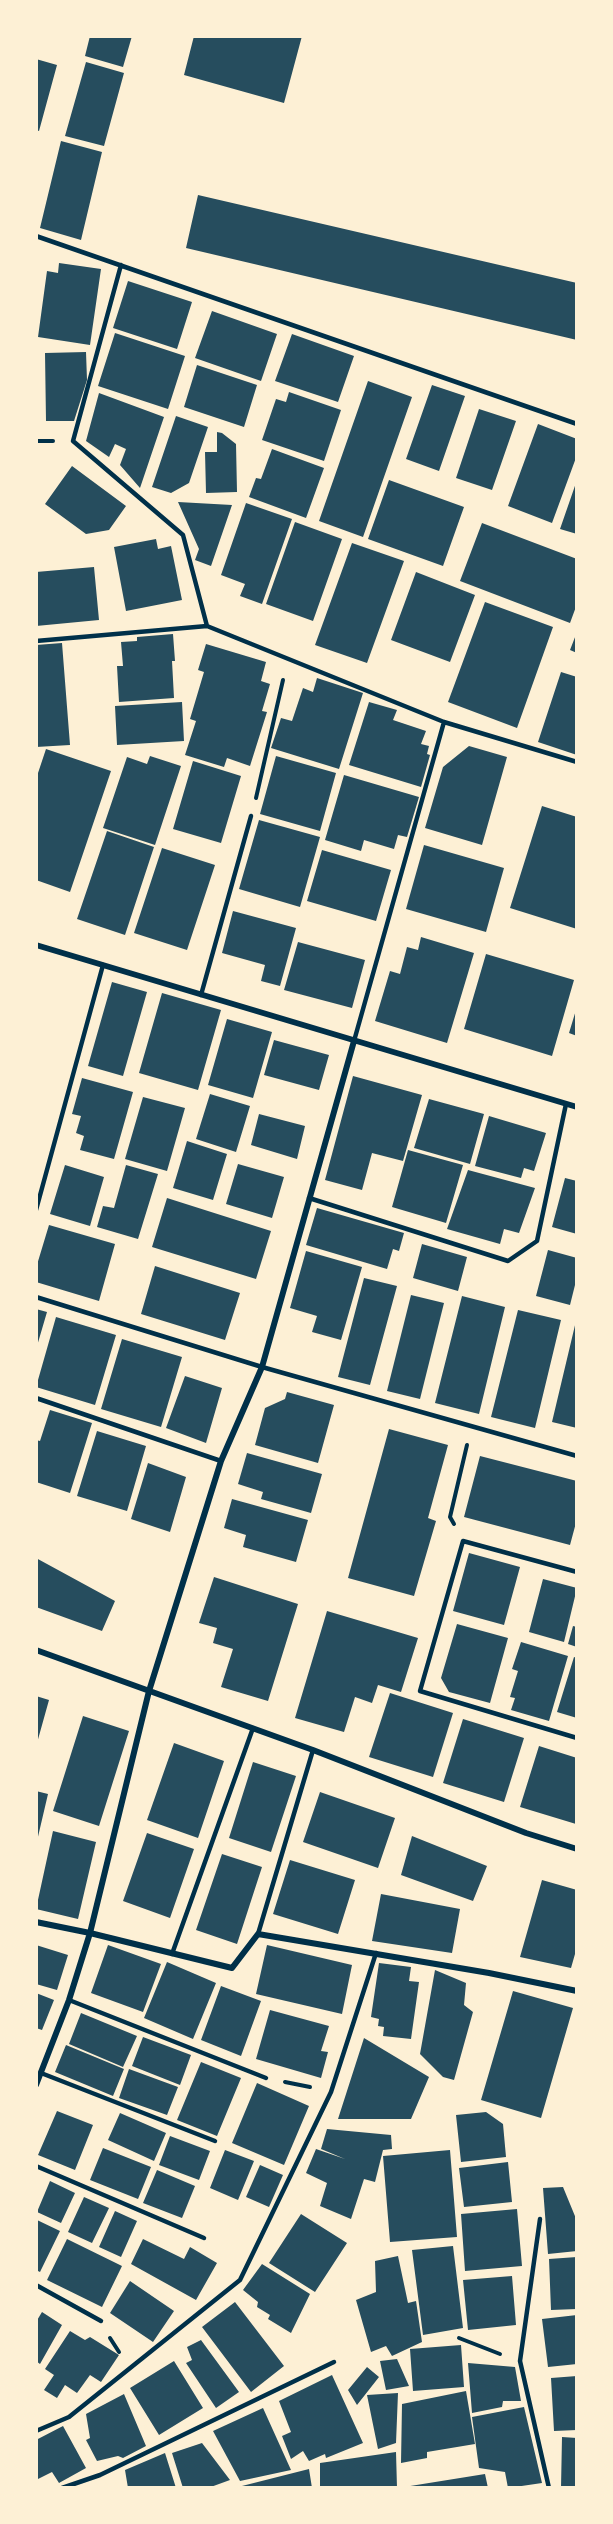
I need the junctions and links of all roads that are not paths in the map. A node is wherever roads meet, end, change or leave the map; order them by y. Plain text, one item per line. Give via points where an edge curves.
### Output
1 (36, 236) edge
2 (121, 265) junction
3 (577, 424) edge
4 (207, 626) junction
5 (36, 641) edge
6 (444, 722) junction
7 (577, 762) edge
8 (251, 816) road end
9 (36, 945) edge
10 (104, 965) junction
11 (201, 995) junction
12 (354, 1041) junction
13 (566, 1104) junction
14 (577, 1107) edge
15 (309, 1198) junction
16 (36, 1210) edge
17 (36, 1297) edge
18 (262, 1367) junction
19 (36, 1398) edge
20 (577, 1456) edge
21 (221, 1461) junction
22 (577, 1572) edge
23 (36, 1650) edge
24 (149, 1691) junction
25 (253, 1728) junction
26 (577, 1738) edge
27 (313, 1750) junction
28 (577, 1849) edge
29 (36, 1922) edge
30 (90, 1933) junction
31 (258, 1934) junction
32 (376, 1953) junction
33 (172, 1954) junction
34 (577, 1991) edge
35 (69, 2000) junction
36 (41, 2073) junction
37 (266, 2078) road end
38 (36, 2085) edge
39 (215, 2141) dead end
40 (36, 2166) edge
41 (540, 2219) dead end
42 (204, 2238) dead end
43 (36, 2285) edge
44 (101, 2321) road end
45 (334, 2362) dead end
46 (36, 2431) edge
47 (62, 2488) edge
48 (549, 2488) edge

1 - 2 lane
2 - 3 lane
2 - 4 lane via 73,441 183,535
4 - 5 lane
4 - 6 lane
6 - 7 lane
6 - 12 lane
8 - 11 lane
9 - 10 street
10 - 11 street
10 - 16 lane
11 - 12 street
12 - 13 street
12 - 15 street
13 - 14 street
13 - 15 lane via 537,1241 508,1262
15 - 18 street
17 - 18 lane
18 - 20 lane
18 - 21 street
19 - 21 lane
21 - 24 street
22 - 26 lane via 463,1541 420,1691
23 - 24 street
24 - 25 street
24 - 30 street
25 - 27 street
25 - 33 lane
27 - 28 street
27 - 31 lane
29 - 30 street
30 - 33 street
30 - 35 street
31 - 32 street
31 - 33 street via 232,1968
32 - 34 street
32 - 46 lane via 331,2092 240,2280 69,2417
35 - 36 street
35 - 37 lane
36 - 38 street
36 - 39 lane
40 - 42 lane
41 - 48 lane via 520,2361
43 - 44 lane
45 - 47 lane via 100,2475

